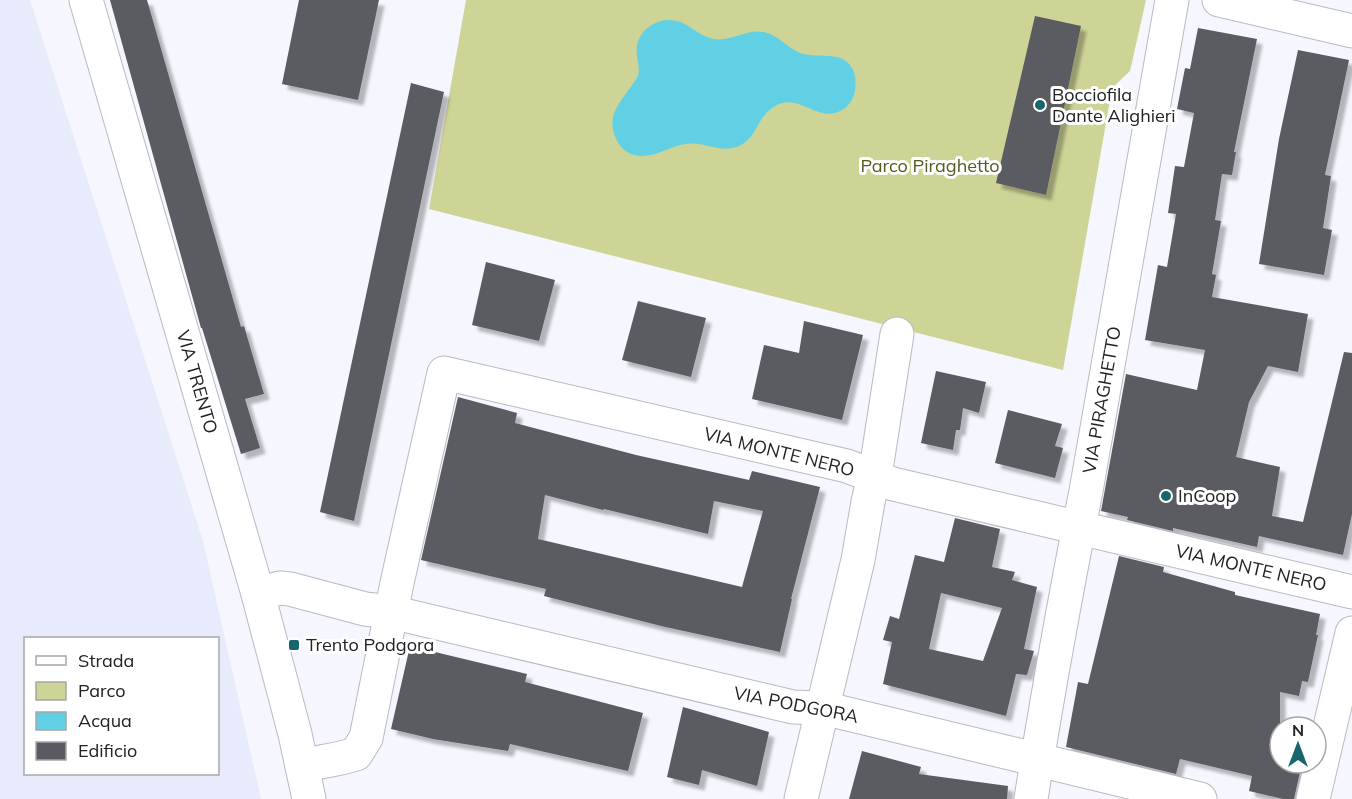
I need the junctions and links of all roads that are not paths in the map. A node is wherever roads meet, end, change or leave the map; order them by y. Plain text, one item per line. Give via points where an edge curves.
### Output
1 (86, 0) edge
2 (1172, 0) edge
3 (1219, 0) edge
4 (1352, 31) edge
5 (897, 334) dead end
6 (874, 476) junction
7 (1079, 527) junction
8 (1352, 592) edge
9 (258, 594) junction
10 (391, 612) junction
11 (1352, 633) edge
12 (823, 708) junction
13 (1037, 759) junction
14 (302, 766) junction
15 (309, 799) edge
16 (801, 799) edge
17 (1031, 799) edge
18 (1200, 799) edge
19 (1313, 799) edge

1 - 9 street, VIA TRENTO
2 - 7 street, VIA PIRAGHETTO
3 - 4 street
5 - 6 street
6 - 7 street, VIA MONTE NERO via 893,484
6 - 10 street, VIA MONTE NERO via 847,466 444,373
6 - 12 street
7 - 8 street, VIA MONTE NERO
7 - 13 street, VIA PIRAGHETTO
9 - 10 street, VIA PODGORA via 290,589
9 - 14 street, VIA TRENTO
10 - 12 street, VIA PODGORA via 793,707
10 - 14 street via 366,738 356,754
11 - 19 street
12 - 13 street, VIA PODGORA
12 - 16 street
13 - 17 street, VIA PIRAGHETTO
13 - 18 street, VIA PODGORA
14 - 15 street, VIA TRENTO

